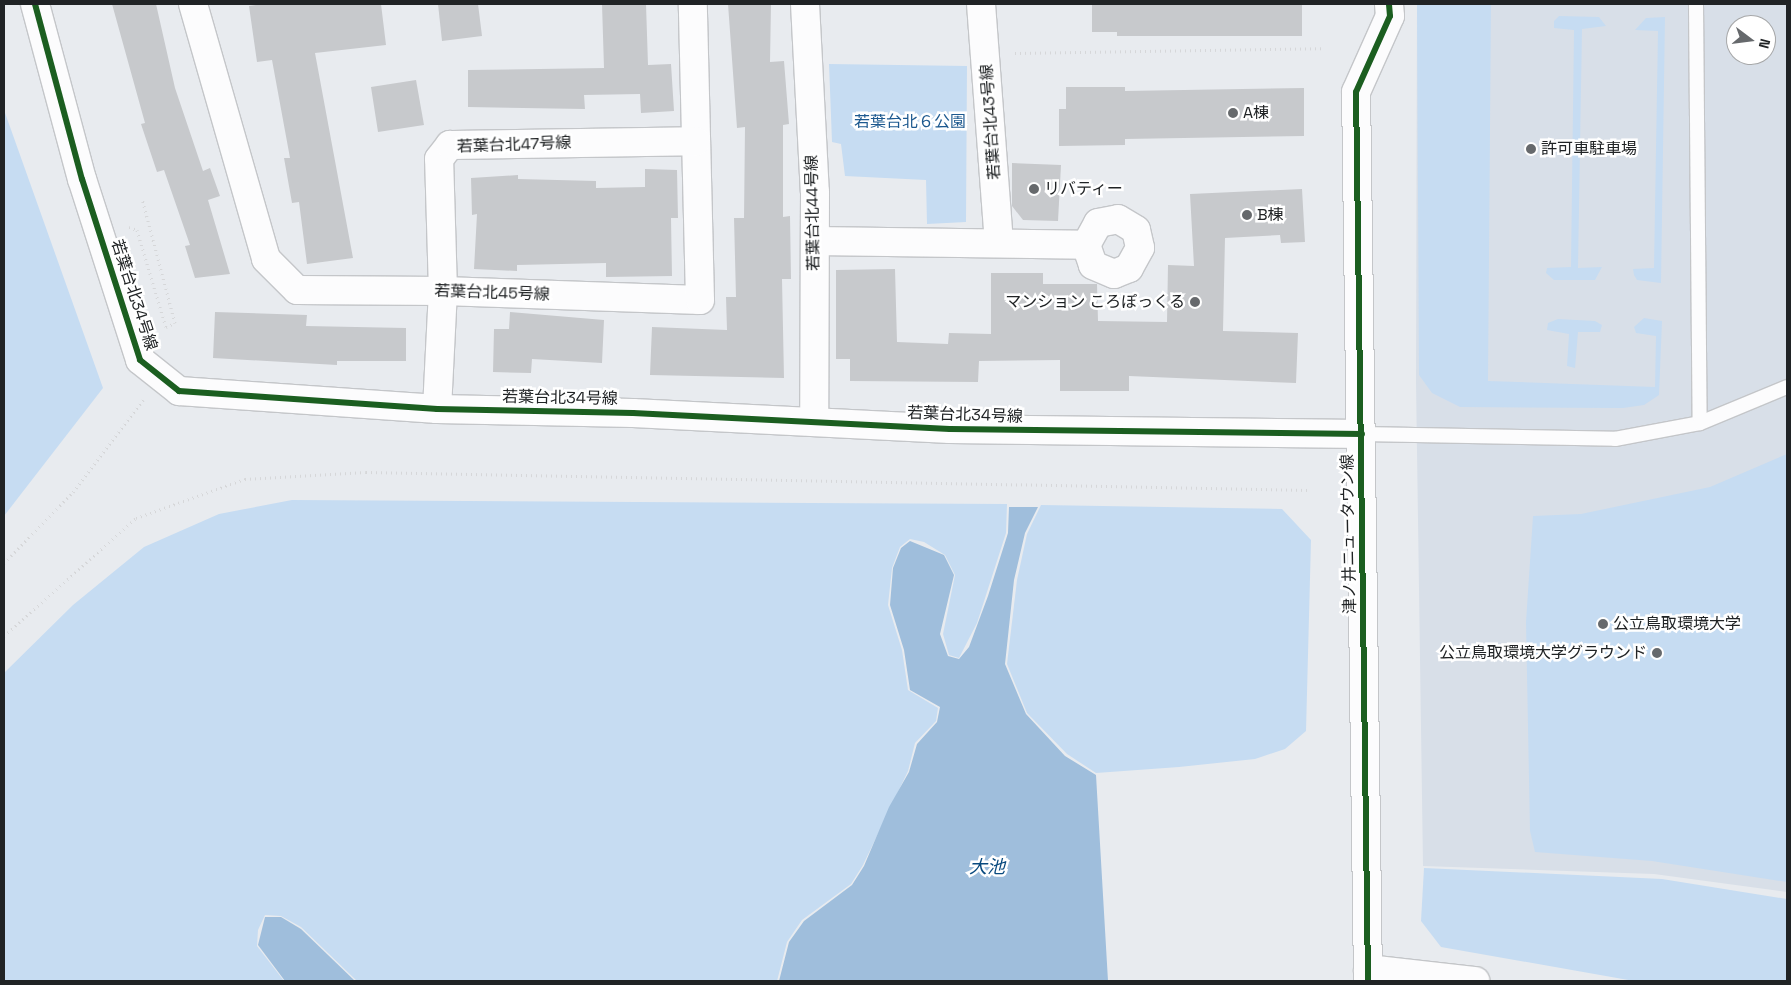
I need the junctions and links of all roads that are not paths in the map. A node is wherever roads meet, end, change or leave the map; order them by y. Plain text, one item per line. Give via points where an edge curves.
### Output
1 (35, 4) edge
2 (193, 4) edge
3 (693, 4) edge
4 (805, 4) edge
5 (981, 4) edge
6 (1389, 4) edge
7 (1696, 4) edge
8 (696, 141) junction
9 (815, 241) junction
10 (999, 241) junction
11 (1086, 245) dead end
12 (443, 291) junction
13 (1787, 387) edge
14 (438, 409) junction
15 (814, 422) junction
16 (1700, 423) junction
17 (1362, 434) junction
18 (1368, 975) edge
19 (1475, 981) edge

1 - 14 street, 若葉台北34号線 via 82,178 140,360 179,391
2 - 12 street, 若葉台北45号線 via 266,259 297,290
3 - 8 street, 若葉台北45号線
4 - 9 street, 若葉台北44号線
5 - 10 street, 若葉台北43号線
6 - 17 street, 津ノ井ニュータウン線 via 1390,16 1356,92
7 - 16 lane
8 - 12 street, 若葉台北47号線 via 450,145 439,159
8 - 12 street, 若葉台北45号線 via 700,300
9 - 10 street
9 - 15 street, 若葉台北44号線
10 - 11 street
12 - 14 street, 若葉台北47号線
13 - 16 lane
14 - 15 street, 若葉台北34号線
15 - 17 street, 若葉台北34号線 via 950,429
16 - 17 lane via 1615,440
17 - 18 street, 津ノ井ニュータウン線
18 - 19 street

